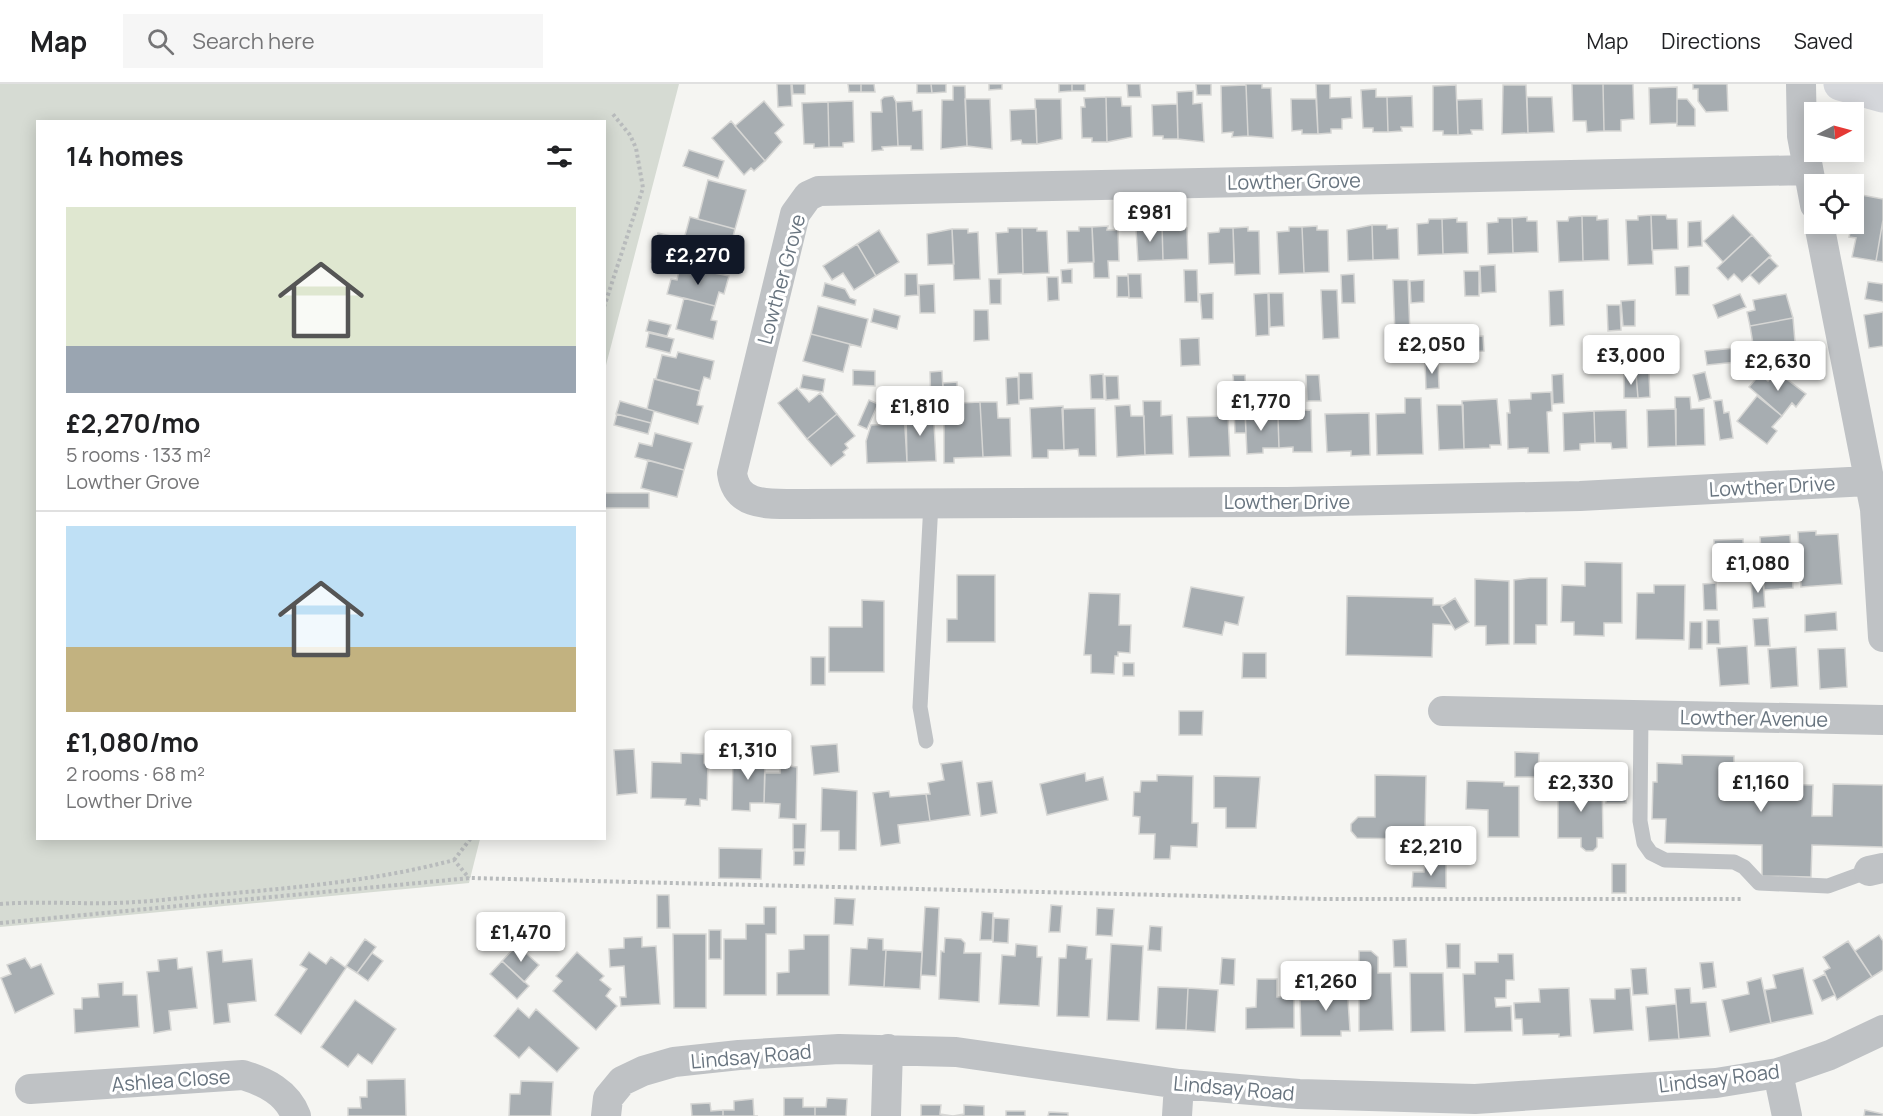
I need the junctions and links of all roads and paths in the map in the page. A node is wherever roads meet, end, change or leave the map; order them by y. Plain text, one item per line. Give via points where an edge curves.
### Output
1 (1801, 84) edge
2 (1840, 84) edge
3 (1883, 96) edge
4 (612, 113) dead end
5 (1808, 170) junction
6 (1809, 174) edge
7 (1821, 234) edge
8 (606, 301) edge
9 (734, 463) joint
10 (1868, 481) junction
11 (931, 503) junction
12 (1883, 637) edge
13 (1443, 711) dead end
14 (1633, 715) junction
15 (1883, 720) edge
16 (926, 741) dead end
17 (469, 840) edge
18 (454, 860) junction
19 (1876, 869) edge
20 (470, 878) junction
21 (1752, 900) dead end
22 (0, 904) edge
23 (0, 923) edge
24 (1883, 1030) edge
25 (888, 1049) junction
26 (1778, 1073) junction
27 (1179, 1084) junction
28 (30, 1089) dead end
29 (296, 1116) edge
30 (606, 1116) edge
31 (886, 1116) edge
32 (1177, 1116) edge
33 (1787, 1116) edge

1 - 5 street via 1802,136
2 - 3 main road
4 - 8 path via 636,148 643,188
5 - 6 street
5 - 9 street, Lowther Grove via 819,191 808,196 795,214
7 - 10 street
9 - 11 street, Lowther Drive via 733,483 745,498 754,502
10 - 11 street, Lowther Drive via 1569,496
10 - 12 street via 1876,520
11 - 16 lane via 920,707
13 - 14 street, Lowther Avenue
14 - 15 street, Lowther Avenue
14 - 19 lane via 1640,821 1644,843 1651,853 1665,860 1734,861 1759,883 1828,886
17 - 18 path
18 - 20 path
18 - 22 path via 420,870 277,889 115,903
20 - 21 path via 1325,899
20 - 23 path
24 - 26 street, Lindsay Road via 1830,1055
25 - 27 street, Lindsay Road via 956,1052
25 - 30 street, Lindsay Road via 750,1054 674,1062 622,1081 608,1098
25 - 31 street
26 - 27 street, Lindsay Road via 1716,1083 1475,1099 1299,1094
26 - 33 street
27 - 32 street
28 - 29 street, Ashlea Close via 243,1075 263,1081 280,1093

